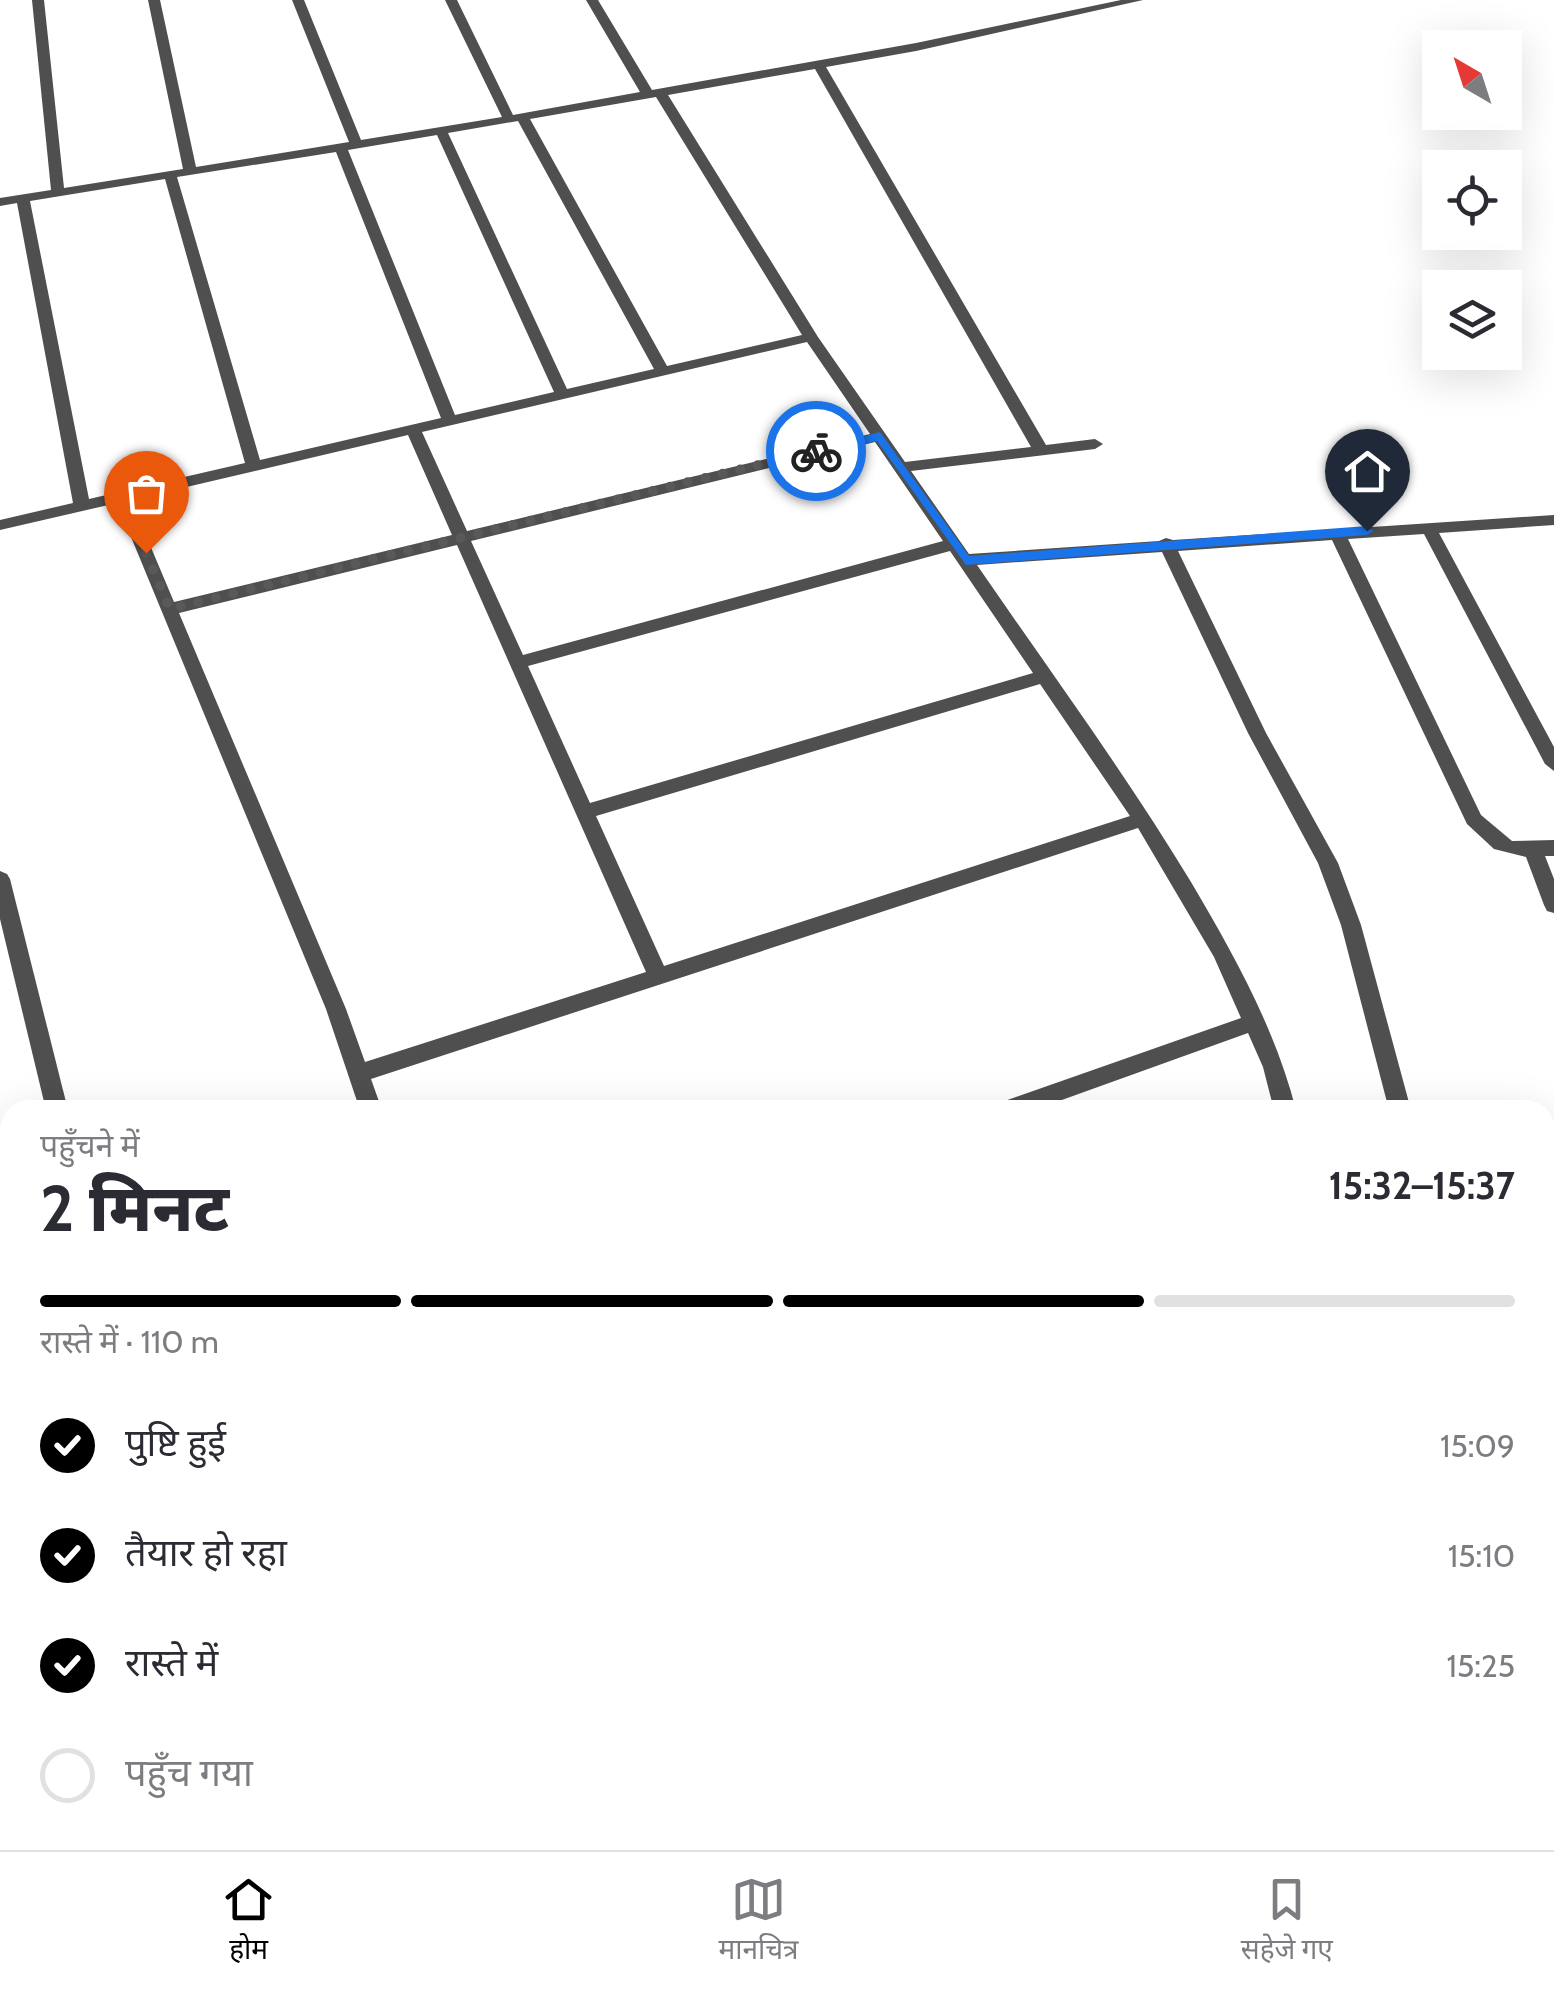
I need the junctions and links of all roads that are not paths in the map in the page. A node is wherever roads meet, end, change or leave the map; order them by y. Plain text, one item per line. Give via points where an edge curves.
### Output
1 (38, 0) edge
2 (154, 0) edge
3 (298, 0) edge
4 (451, 0) edge
5 (592, 0) edge
6 (1136, 0) edge
7 (818, 64) junction
8 (653, 92) junction
9 (516, 118) junction
10 (441, 132) junction
11 (349, 146) junction
12 (190, 171) junction
13 (170, 174) junction
14 (58, 193) junction
15 (23, 198) junction
16 (0, 202) edge
17 (811, 336) junction
18 (663, 371) junction
19 (562, 394) junction
20 (450, 420) junction
21 (413, 429) junction
22 (880, 436) junction
23 (1095, 444) dead end
24 (1041, 450) junction
25 (254, 466) junction
26 (901, 467) junction
27 (122, 496) junction
28 (82, 506) junction
29 (1554, 520) edge
30 (0, 525) edge
31 (1428, 527) junction
32 (1337, 532) junction
33 (460, 536) junction
34 (954, 544) junction
35 (1166, 544) junction
36 (966, 560) junction
37 (170, 609) junction
38 (518, 663) junction
39 (1045, 676) junction
40 (1554, 764) edge
41 (584, 812) junction
42 (1143, 820) junction
43 (1554, 848) edge
44 (1533, 850) junction
45 (0, 879) edge
46 (1554, 905) edge
47 (658, 976) junction
48 (1255, 1022) junction
49 (358, 1074) junction
50 (55, 1100) edge
51 (367, 1100) edge
52 (1035, 1100) edge
53 (1282, 1100) edge
54 (1397, 1100) edge

1 - 14 street
2 - 12 street
3 - 11 street
4 - 9 street
5 - 8 street
6 - 7 street
7 - 8 street
7 - 24 street
8 - 9 street
8 - 17 street
9 - 10 street
9 - 18 street
10 - 11 street
10 - 19 street
11 - 12 street
11 - 20 street
12 - 13 street
13 - 14 street
13 - 25 street
14 - 15 street
15 - 16 street
15 - 28 street
17 - 18 street
17 - 22 street
18 - 19 street
19 - 20 street
20 - 21 street
21 - 25 street
21 - 33 street
22 - 26 street
22 - 33 street
23 - 24 street
24 - 26 street
25 - 27 street
26 - 34 street
27 - 28 street
27 - 37 street
28 - 30 street
29 - 31 street
31 - 32 street
31 - 40 street
32 - 35 street
32 - 44 street via 1474,819 1507,850
33 - 37 street
33 - 38 street
34 - 36 street
34 - 38 street
35 - 36 street
35 - 54 street via 1328,863
36 - 39 street
37 - 49 street
38 - 41 street
39 - 41 street
39 - 42 street
41 - 47 street
42 - 47 street
42 - 48 street
43 - 44 street
44 - 46 street
45 - 50 street
47 - 49 street
48 - 52 street
48 - 53 street
49 - 51 street

